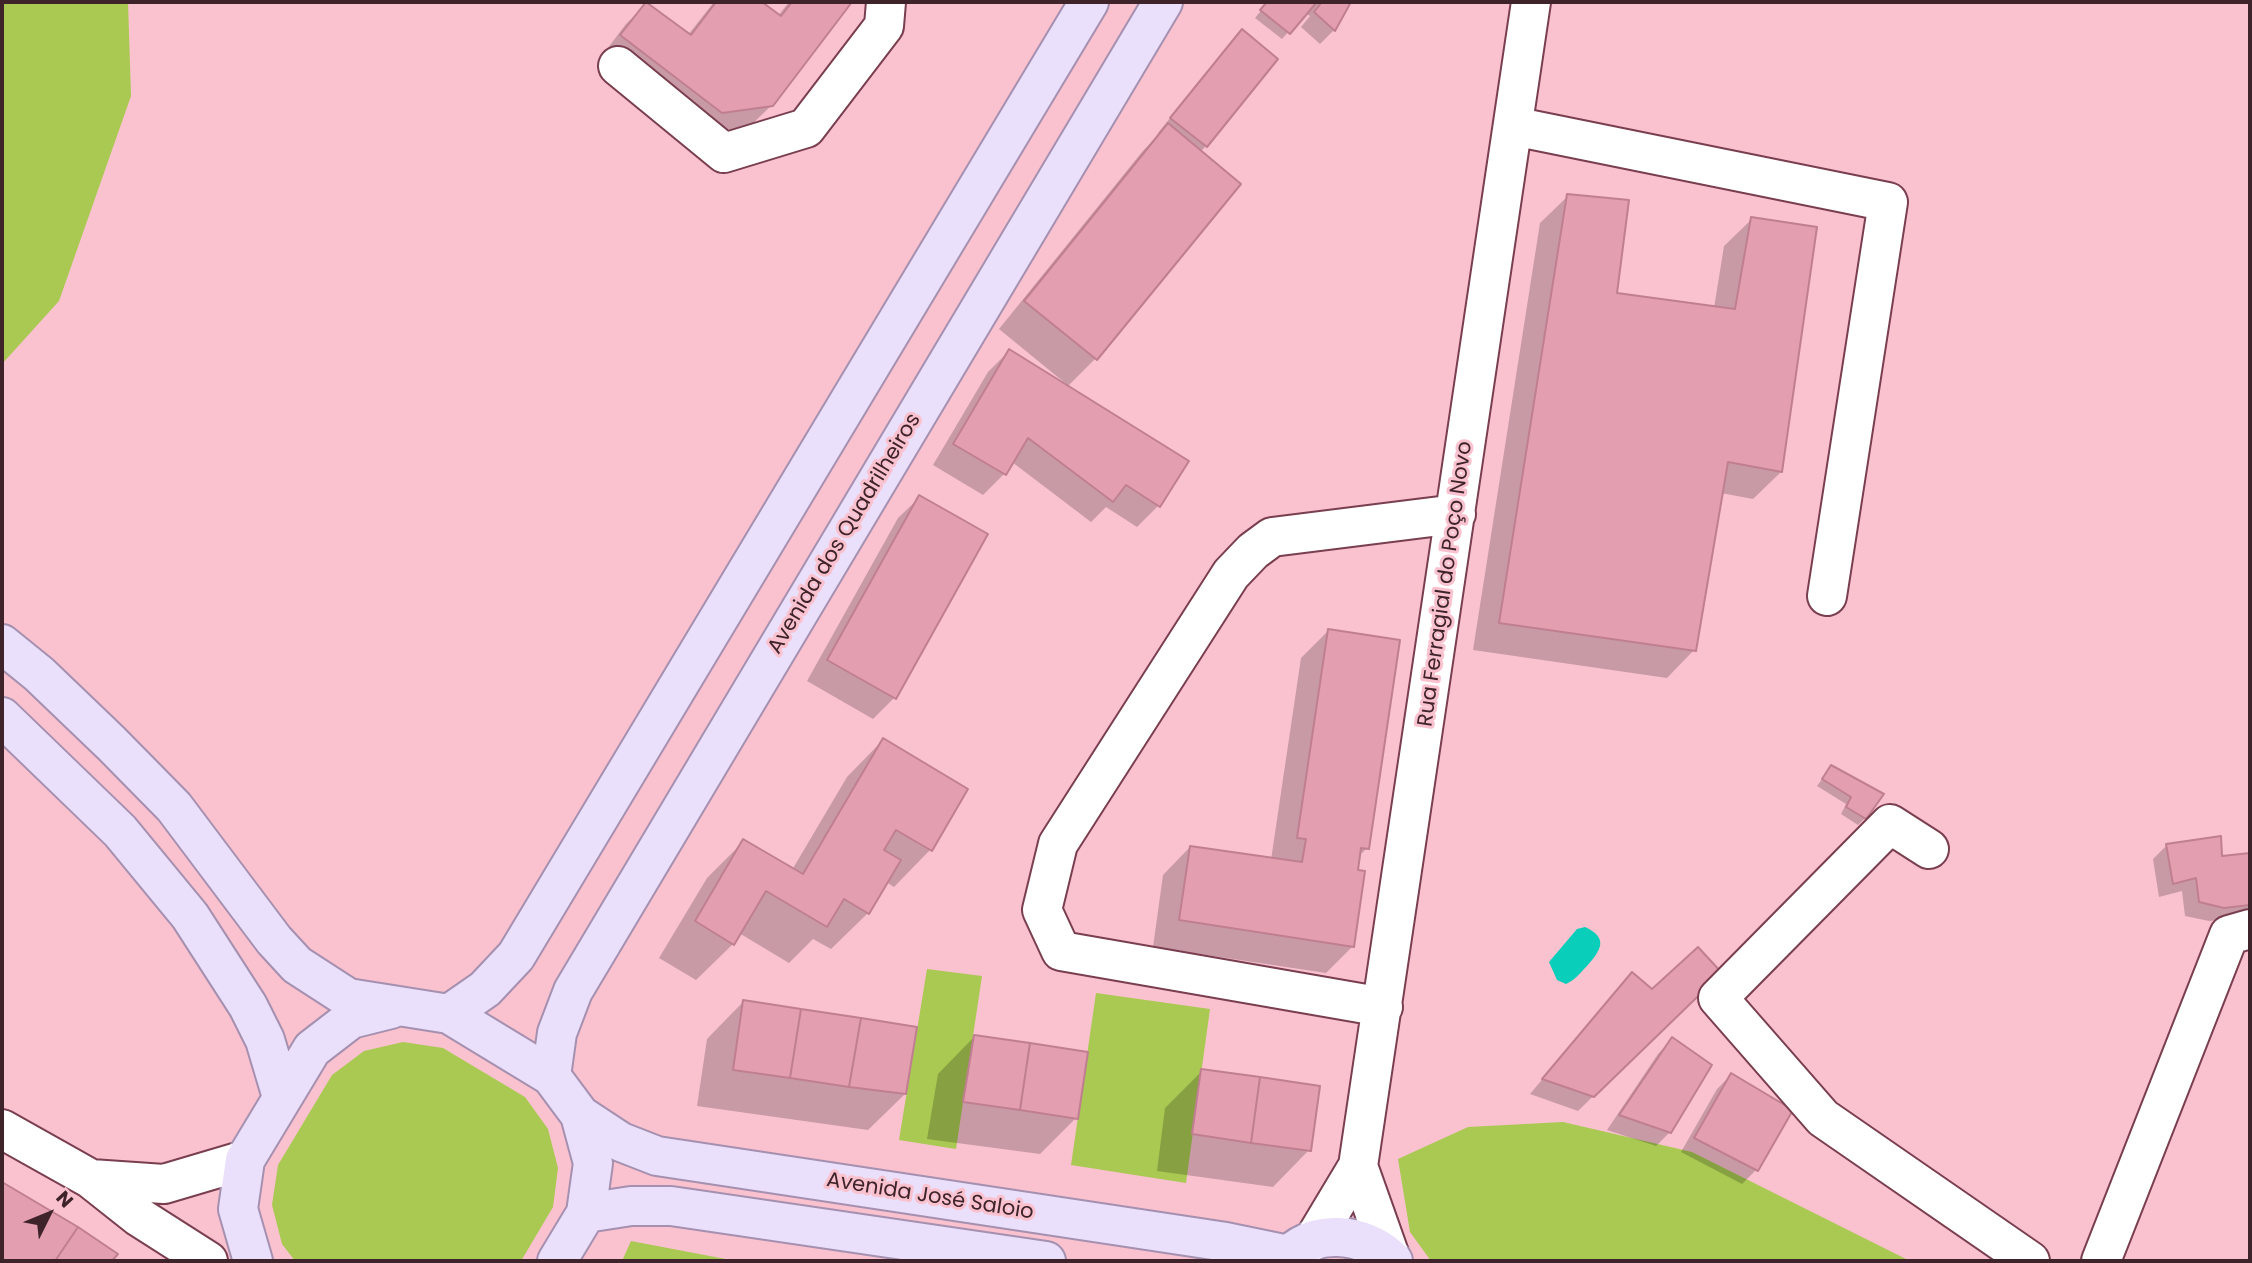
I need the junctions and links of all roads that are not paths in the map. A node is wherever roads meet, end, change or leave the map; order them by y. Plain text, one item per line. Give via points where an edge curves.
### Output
1 (886, 2) edge
2 (1089, 2) edge
3 (1163, 2) edge
4 (1531, 2) edge
5 (618, 66) dead end
6 (1513, 126) junction
7 (1456, 514) junction
8 (1827, 596) dead end
9 (2, 644) edge
10 (2, 718) edge
11 (1929, 849) dead end
12 (2250, 929) edge
13 (400, 1007) junction
14 (1383, 1007) junction
15 (449, 1014) junction
16 (551, 1076) junction
17 (282, 1097) junction
18 (580, 1115) junction
19 (2, 1129) edge
20 (245, 1160) junction
21 (1358, 1166) junction
22 (90, 1179) junction
23 (586, 1213) junction
24 (1295, 1252) edge
25 (1392, 1260) edge
26 (208, 1261) edge
27 (253, 1261) edge
28 (557, 1261) edge
29 (1046, 1261) edge
30 (2030, 1261) edge
31 (2101, 1261) edge

1 - 5 street via 884,26 806,128 724,153
2 - 15 main road via 516,956 485,989
3 - 16 main road, Avenida dos Quadrilheiros via 573,991 557,1032
4 - 6 street, Rua Ferragial do Poço Novo
6 - 7 street, Rua Ferragial do Poço Novo
6 - 8 street via 1888,202
7 - 14 street, Rua Ferragial do Poço Novo
7 - 14 street via 1272,537 1252,551 1231,575 1058,844 1042,910 1060,951
9 - 13 main road via 39,674 174,807 297,965 348,998
10 - 17 main road via 120,831 190,916 248,1006 265,1040
11 - 30 street via 1890,824 1718,998 1823,1118
12 - 31 street via 2229,935
13 - 15 main road
13 - 17 main road via 351,1019 312,1049
14 - 21 street, Rua Ferragial do Poço Novo
15 - 16 main road
16 - 18 main road
17 - 20 main road
18 - 23 main road via 593,1164
18 - 24 main road, Avenida José Saloio via 621,1142 657,1156
19 - 22 street
20 - 22 street via 164,1184
20 - 27 main road via 238,1209
21 - 24 street
21 - 25 street
22 - 26 street
23 - 28 main road
23 - 29 main road via 671,1206
24 - 25 main road, Avenida José Saloio via 1341,1236 1368,1242

